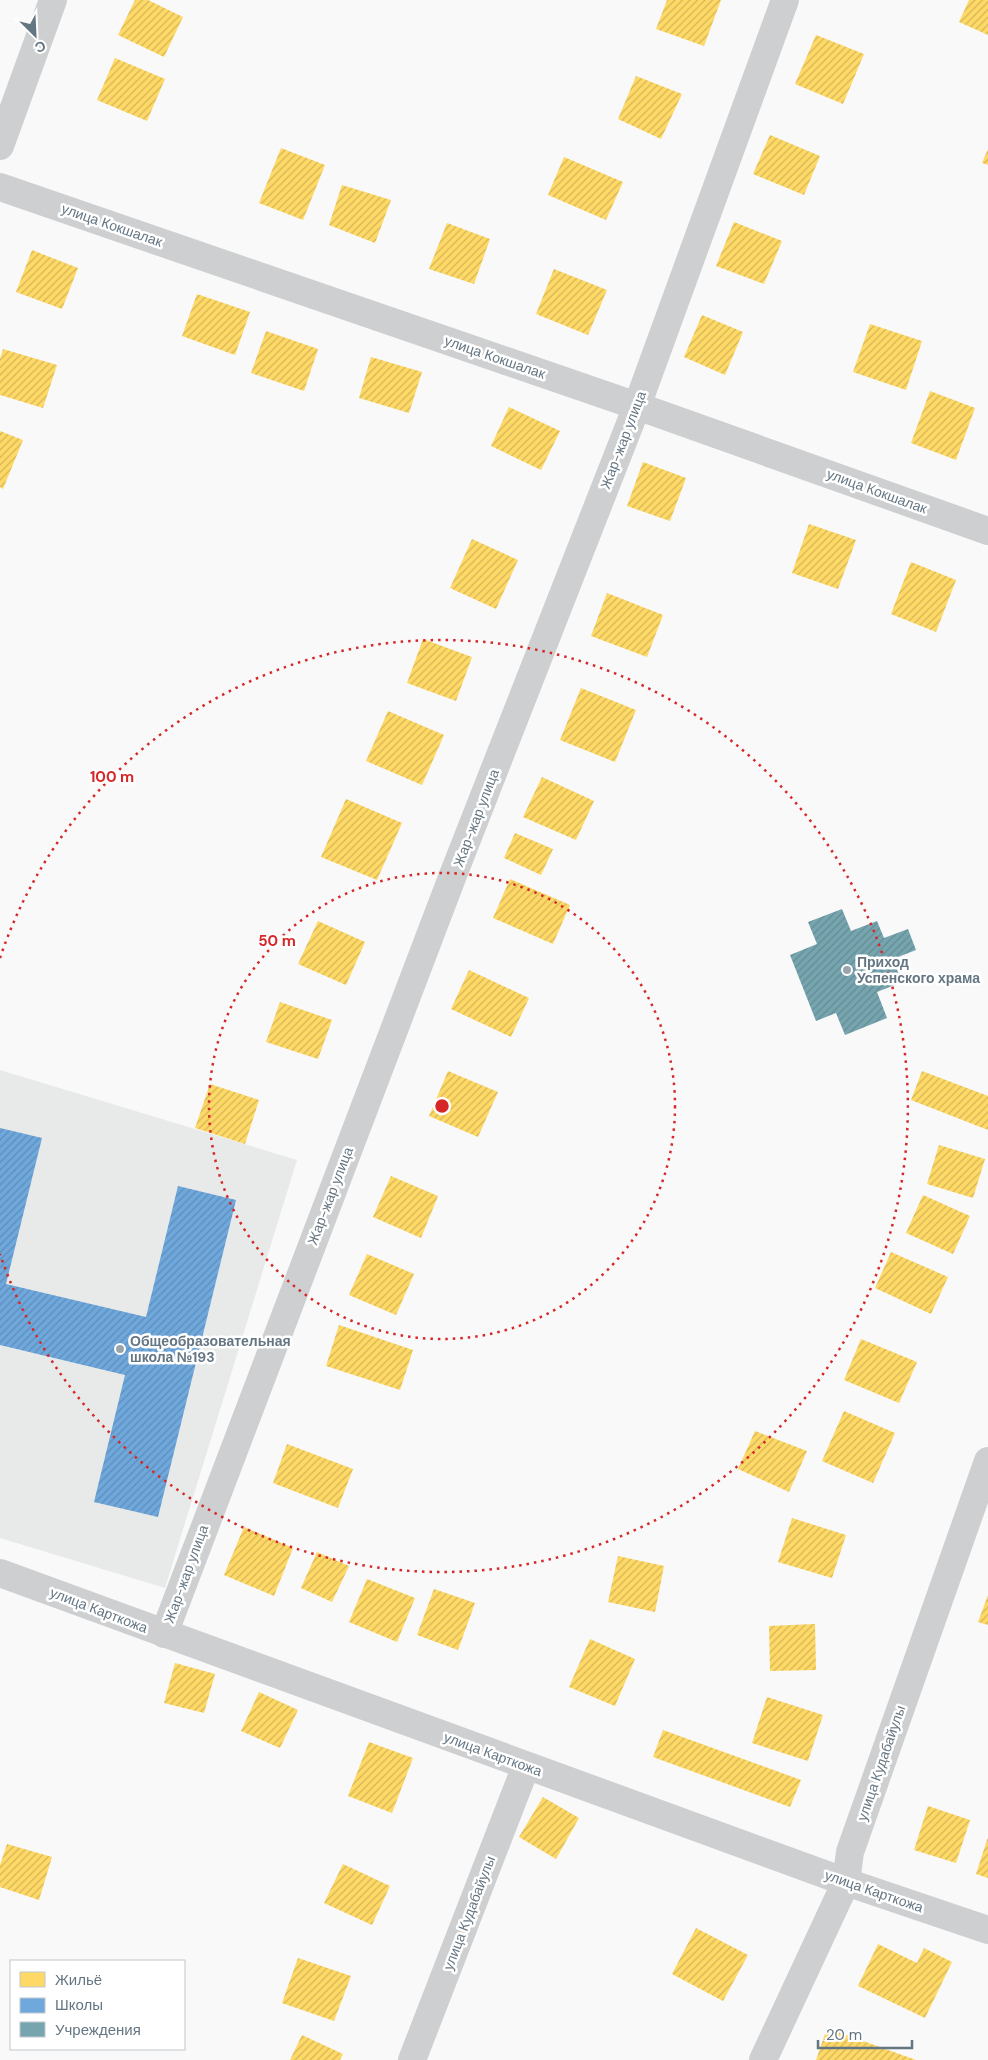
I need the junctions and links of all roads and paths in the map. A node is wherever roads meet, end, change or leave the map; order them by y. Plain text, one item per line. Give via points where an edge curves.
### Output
1 (53, 0) edge
2 (785, 0) edge
3 (0, 146) edge
4 (0, 187) edge
5 (637, 406) junction
6 (988, 531) edge
7 (988, 1461) edge
8 (0, 1573) edge
9 (164, 1634) junction
10 (526, 1766) junction
11 (846, 1882) junction
12 (988, 1930) edge
13 (412, 2060) edge
14 (763, 2060) edge

1 - 3 street
2 - 5 street, Жар-жар улица
4 - 5 street, улица Кокшалак
5 - 6 street, улица Кокшалак
5 - 9 street, Жар-жар улица via 446,894
7 - 11 street, улица Кудабайулы via 850,1852
8 - 9 street, улица Карткожа
9 - 10 street, улица Карткожа
10 - 11 street, улица Карткожа
10 - 13 street, улица Кудабайулы
11 - 12 street, улица Карткожа
11 - 14 street, улица Кудабайулы

